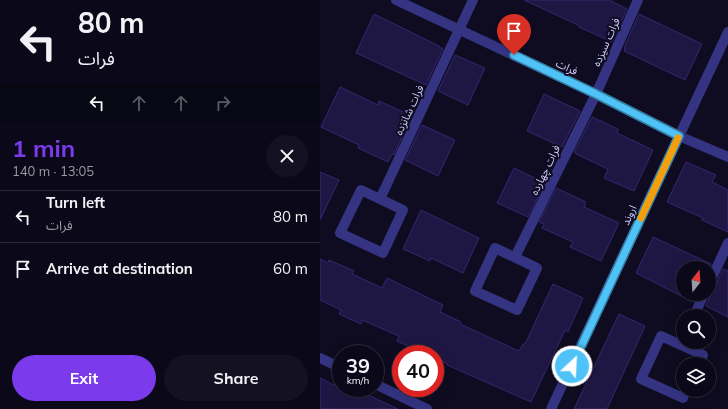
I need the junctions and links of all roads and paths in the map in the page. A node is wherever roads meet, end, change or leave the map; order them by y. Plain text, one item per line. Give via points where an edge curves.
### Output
1 (396, 0) edge
2 (473, 0) edge
3 (638, 0) edge
4 (459, 30) junction
5 (728, 32) edge
6 (596, 94) junction
7 (679, 136) junction
8 (728, 157) edge
9 (380, 199) junction
10 (728, 243) edge
11 (515, 257) junction
12 (716, 269) edge
13 (676, 340) edge
14 (693, 349) edge
15 (702, 357) edge
16 (320, 358) edge
17 (332, 364) edge
18 (384, 388) edge
19 (676, 395) edge
20 (427, 409) edge
21 (551, 409) edge

1 - 4 street, فرات
2 - 4 street, فرات شانزده
3 - 6 street, فرات سیزده
4 - 6 street, فرات
4 - 9 street, فرات شانزده
5 - 7 street, اروند
6 - 7 street, فرات
6 - 11 street, فرات چهارده
7 - 8 street, فرات
7 - 21 street, اروند
9 - 9 street via 361,190 340,233 383,253 402,210
10 - 12 street
11 - 11 street via 495,248 475,291 517,310 537,268
13 - 19 street via 661,336 641,379
14 - 15 street via 703,355
16 - 17 street
18 - 20 street

